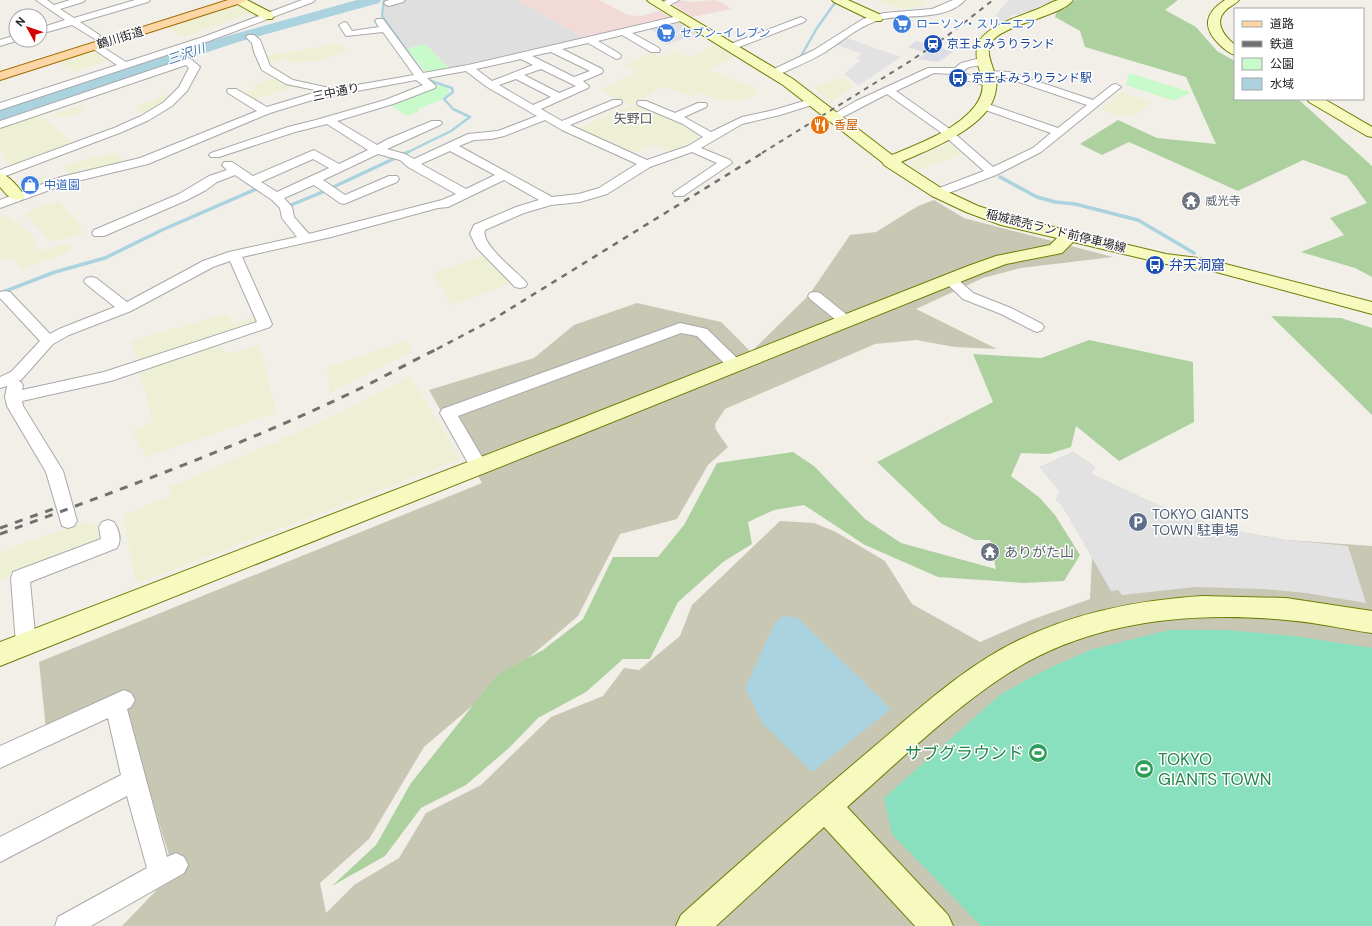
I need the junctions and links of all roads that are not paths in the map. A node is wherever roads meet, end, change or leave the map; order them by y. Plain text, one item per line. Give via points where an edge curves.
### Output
1 (41, 0) edge
2 (80, 0) edge
3 (145, 0) edge
4 (225, 0) edge
5 (239, 0) edge
6 (310, 0) edge
7 (400, 0) edge
8 (839, 0) edge
9 (960, 0) edge
10 (1067, 0) edge
11 (1233, 0) edge
12 (663, 2) edge
13 (389, 3) dead end
14 (53, 8) junction
15 (268, 16) junction
16 (682, 18) junction
17 (877, 18) junction
18 (801, 20) dead end
19 (73, 22) junction
20 (344, 25) dead end
21 (48, 29) edge
22 (622, 31) junction
23 (252, 37) dead end
24 (590, 40) junction
25 (95, 41) junction
26 (732, 47) junction
27 (554, 48) junction
28 (655, 50) dead end
29 (1234, 50) edge
30 (524, 56) junction
31 (616, 56) dead end
32 (541, 65) junction
33 (124, 66) junction
34 (468, 68) junction
35 (0, 70) edge
36 (958, 72) junction
37 (774, 73) junction
38 (988, 73) junction
39 (516, 75) junction
40 (0, 76) edge
41 (423, 76) junction
42 (574, 81) junction
43 (491, 85) junction
44 (1116, 87) dead end
45 (891, 89) junction
46 (232, 91) dead end
47 (339, 91) junction
48 (559, 97) junction
49 (1316, 100) edge
50 (814, 101) junction
51 (617, 102) dead end
52 (642, 104) dead end
53 (1095, 104) junction
54 (702, 105) dead end
55 (984, 106) junction
56 (0, 107) edge
57 (532, 108) junction
58 (364, 109) junction
59 (266, 111) junction
60 (545, 116) junction
61 (675, 117) junction
62 (833, 118) junction
63 (328, 120) junction
64 (436, 123) dead end
65 (0, 125) edge
66 (560, 125) junction
67 (1060, 132) junction
68 (1372, 133) edge
69 (948, 134) junction
70 (712, 138) junction
71 (450, 146) junction
72 (692, 148) junction
73 (377, 150) junction
74 (889, 162) junction
75 (412, 164) junction
76 (646, 164) junction
77 (339, 169) junction
78 (236, 171) junction
79 (992, 172) junction
80 (0, 174) edge
81 (504, 176) junction
82 (0, 178) edge
83 (393, 179) dead end
84 (315, 180) junction
85 (252, 181) junction
86 (679, 193) dead end
87 (938, 193) junction
88 (466, 194) junction
89 (17, 196) junction
90 (276, 197) junction
91 (550, 201) junction
92 (0, 204) edge
93 (99, 233) dead end
94 (1067, 235) junction
95 (306, 239) junction
96 (234, 255) junction
97 (950, 280) junction
98 (91, 281) dead end
99 (520, 284) dead end
100 (5, 295) dead end
101 (815, 296) dead end
102 (126, 308) junction
103 (1372, 308) edge
104 (846, 321) junction
105 (1037, 327) dead end
106 (48, 341) junction
107 (735, 365) junction
108 (16, 376) junction
109 (0, 383) edge
110 (13, 397) junction
111 (479, 466) junction
112 (68, 521) dead end
113 (108, 527) dead end
114 (1372, 622) edge
115 (26, 644) junction
116 (0, 654) edge
117 (0, 758) edge
118 (134, 780) junction
119 (826, 806) junction
120 (0, 850) edge
121 (67, 926) edge
122 (692, 926) edge
123 (937, 926) edge

1 - 14 street
2 - 14 street
3 - 19 street
4 - 35 main road, 鶴川街道
5 - 15 street
5 - 25 main road, 鶴川街道
6 - 15 street
7 - 13 street
8 - 17 street
9 - 17 street via 933,12
10 - 38 street via 1051,10 1004,27 990,35 982,48
11 - 29 street via 1217,11 1214,25 1222,40
12 - 16 street, 稲城読売ランド前停車場線
14 - 19 street
15 - 33 street
16 - 22 street, 三中通り
16 - 26 street, 稲城読売ランド前停車場線
17 - 37 street via 860,24 822,49
18 - 26 street
19 - 21 street
19 - 25 street
20 - 41 street via 350,34 383,25
22 - 24 street, 三中通り
22 - 28 street
23 - 47 street via 257,42 263,65 281,78
24 - 27 street, 三中通り
24 - 31 street
25 - 33 street
25 - 40 main road, 鶴川街道
26 - 37 street, 稲城読売ランド前停車場線
27 - 30 street, 三中通り
27 - 42 street via 598,71
30 - 32 street
30 - 34 street, 三中通り
32 - 39 street
32 - 42 street
33 - 56 street
34 - 41 street, 三中通り
34 - 43 street
36 - 38 street via 959,75
36 - 38 street via 968,63
36 - 45 street via 932,70
37 - 50 street, 稲城読売ランド前停車場線
38 - 53 street via 1005,74
38 - 55 street via 990,93
39 - 43 street
39 - 48 street
41 - 47 street, 三中通り
41 - 58 street via 431,86
42 - 48 street via 584,86
43 - 57 street
44 - 53 street
45 - 62 street via 860,102
45 - 69 street via 891,92
46 - 59 street
47 - 58 street
47 - 59 street, 三中通り
48 - 57 street
49 - 68 street
50 - 62 street, 稲城読売ランド前停車場線
50 - 70 street via 746,119
51 - 66 street
52 - 61 street
53 - 67 street
54 - 61 street
55 - 67 street
55 - 69 street via 968,121
57 - 60 street
58 - 63 street
59 - 89 street, 三中通り via 144,161 65,180
60 - 66 street
60 - 71 street via 508,133 479,138 472,136
61 - 70 street
62 - 74 street, 稲城読売ランド前停車場線
63 - 73 street
63 - 78 street via 210,152
64 - 73 street
65 - 80 street via 187,61 195,67 183,89 168,104 145,118
66 - 76 street
67 - 79 street via 1037,150
69 - 74 street
69 - 79 street
70 - 72 street
71 - 75 street
71 - 81 street
72 - 76 street
72 - 86 street via 726,164
73 - 75 street via 397,154
73 - 77 street
74 - 87 street, 稲城読売ランド前停車場線
75 - 88 street
76 - 91 street via 603,191 580,198
77 - 84 street
77 - 85 street via 314,154
78 - 85 street
78 - 93 street via 213,179 183,198
79 - 87 street
81 - 88 street
81 - 91 street
82 - 89 street
83 - 84 street via 344,200
84 - 90 street
85 - 90 street
87 - 94 street, 稲城読売ランド前停車場線 via 994,217
88 - 95 street via 444,204
89 - 92 street, 三中通り
90 - 95 street via 286,207 288,218
91 - 99 street via 510,214 479,228 478,239
94 - 97 street via 1056,249 1002,260
94 - 103 street, 稲城読売ランド前停車場線 via 1166,258 1206,264
95 - 96 street
96 - 102 street via 208,264
96 - 110 street via 265,324 106,377
97 - 104 street
97 - 105 street via 968,296
98 - 102 street
100 - 106 street
101 - 104 street
102 - 106 street via 64,332
104 - 107 street
106 - 108 street
107 - 111 street
107 - 111 street via 702,332 680,328 448,413
108 - 109 street
108 - 110 street
110 - 112 street via 15,406 54,471
111 - 115 street
113 - 115 street via 111,544 20,578
114 - 119 street via 1286,610 1206,607 1159,610 1111,619 1068,631 1026,649 986,672
115 - 116 street
117 - 118 street via 120,702
118 - 120 street
118 - 121 street via 168,869
119 - 122 street
119 - 123 street

